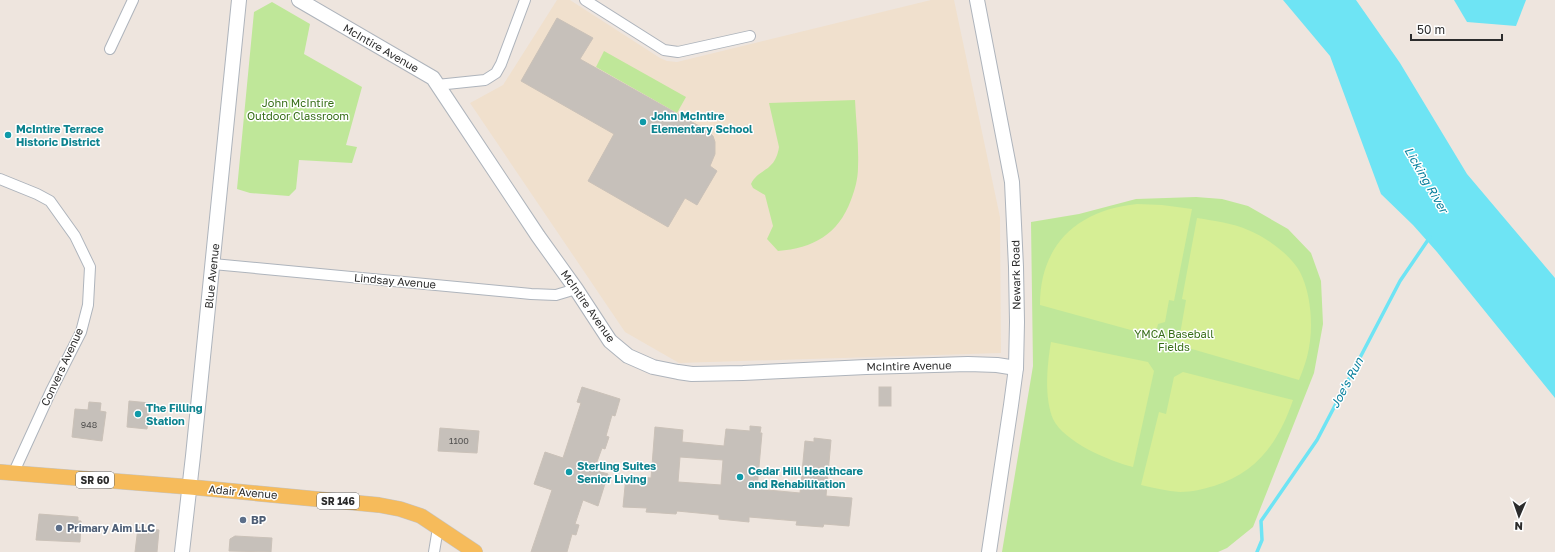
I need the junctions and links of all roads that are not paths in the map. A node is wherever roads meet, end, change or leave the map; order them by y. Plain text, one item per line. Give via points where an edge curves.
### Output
1 (133, 0) edge
2 (240, 0) edge
3 (299, 0) edge
4 (526, 0) edge
5 (585, 0) edge
6 (977, 0) edge
7 (750, 36) dead end
8 (110, 49) dead end
9 (437, 85) junction
10 (0, 179) edge
11 (213, 264) junction
12 (576, 289) junction
13 (1016, 368) junction
14 (7, 473) edge
15 (190, 487) junction
16 (438, 528) junction
17 (182, 552) edge
18 (434, 552) edge
19 (475, 552) edge
20 (989, 552) edge

1 - 8 street
2 - 11 street, Blue Avenue
3 - 9 street, McIntire Avenue via 433,78
4 - 9 street via 496,74 485,80
5 - 7 street via 664,50 678,52
6 - 13 street, Newark Road via 1012,182 1016,267
9 - 12 street, McIntire Avenue
10 - 14 street, Convers Avenue via 50,202 75,236 90,267 88,305 81,332
11 - 12 street, Lindsay Avenue via 531,294 556,295
11 - 15 street, Blue Avenue
12 - 13 street, McIntire Avenue via 610,341 628,356 678,372 743,374 968,364
13 - 20 street, Newark Road
14 - 15 main road, Adair Avenue / SR 60
15 - 16 main road, Adair Avenue / SR 146 via 379,504 421,516
15 - 17 street, Blue Avenue
16 - 18 street
16 - 19 main road, Adair Avenue / SR 146

